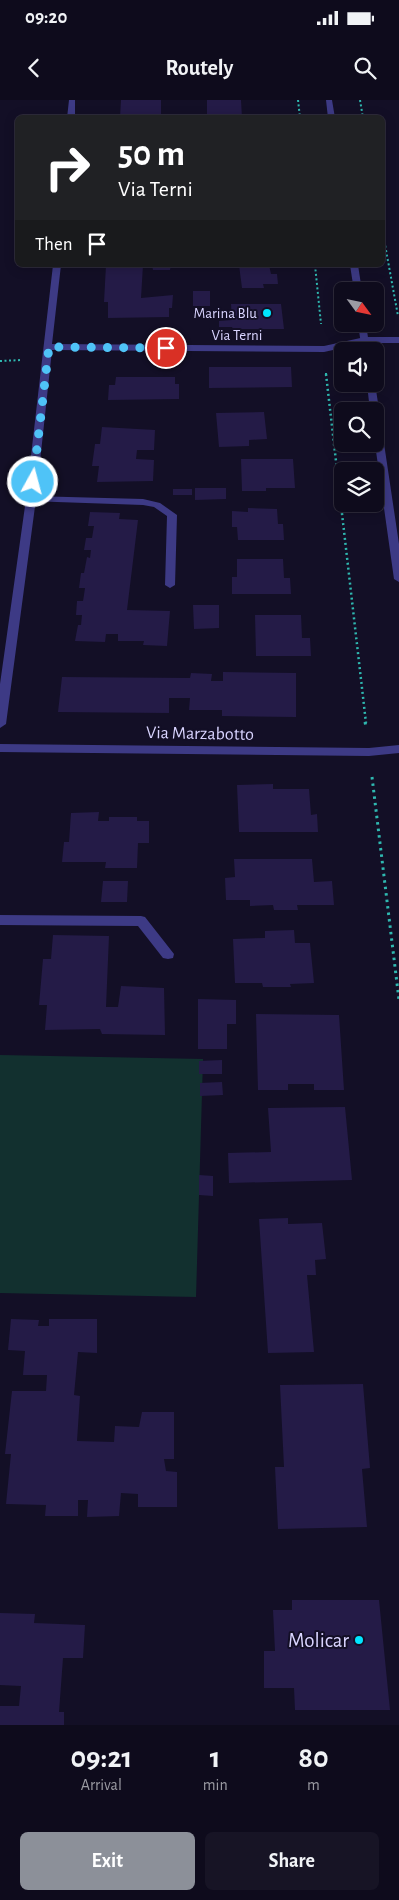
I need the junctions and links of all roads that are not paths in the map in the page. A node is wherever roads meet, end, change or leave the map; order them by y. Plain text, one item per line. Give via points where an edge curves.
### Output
1 (72, 100) edge
2 (329, 100) edge
3 (71, 115) edge
4 (332, 115) edge
5 (56, 267) edge
6 (354, 267) edge
7 (357, 282) edge
8 (364, 332) edge
9 (365, 340) junction
10 (399, 340) edge
11 (49, 347) junction
12 (381, 452) edge
13 (31, 499) junction
14 (399, 579) edge
15 (170, 585) dead end
16 (0, 724) edge
17 (0, 748) edge
18 (399, 749) edge
19 (0, 920) edge
20 (168, 954) dead end

1 - 3 street
2 - 4 street
5 - 11 street
6 - 7 street
8 - 9 street
9 - 10 street, Via Terni
9 - 11 street, Via Terni via 324,349
11 - 13 street
12 - 14 street
13 - 15 street via 127,500 167,510 172,515
13 - 16 street
17 - 18 street, Via Marzabotto via 369,752
19 - 20 street via 141,921

